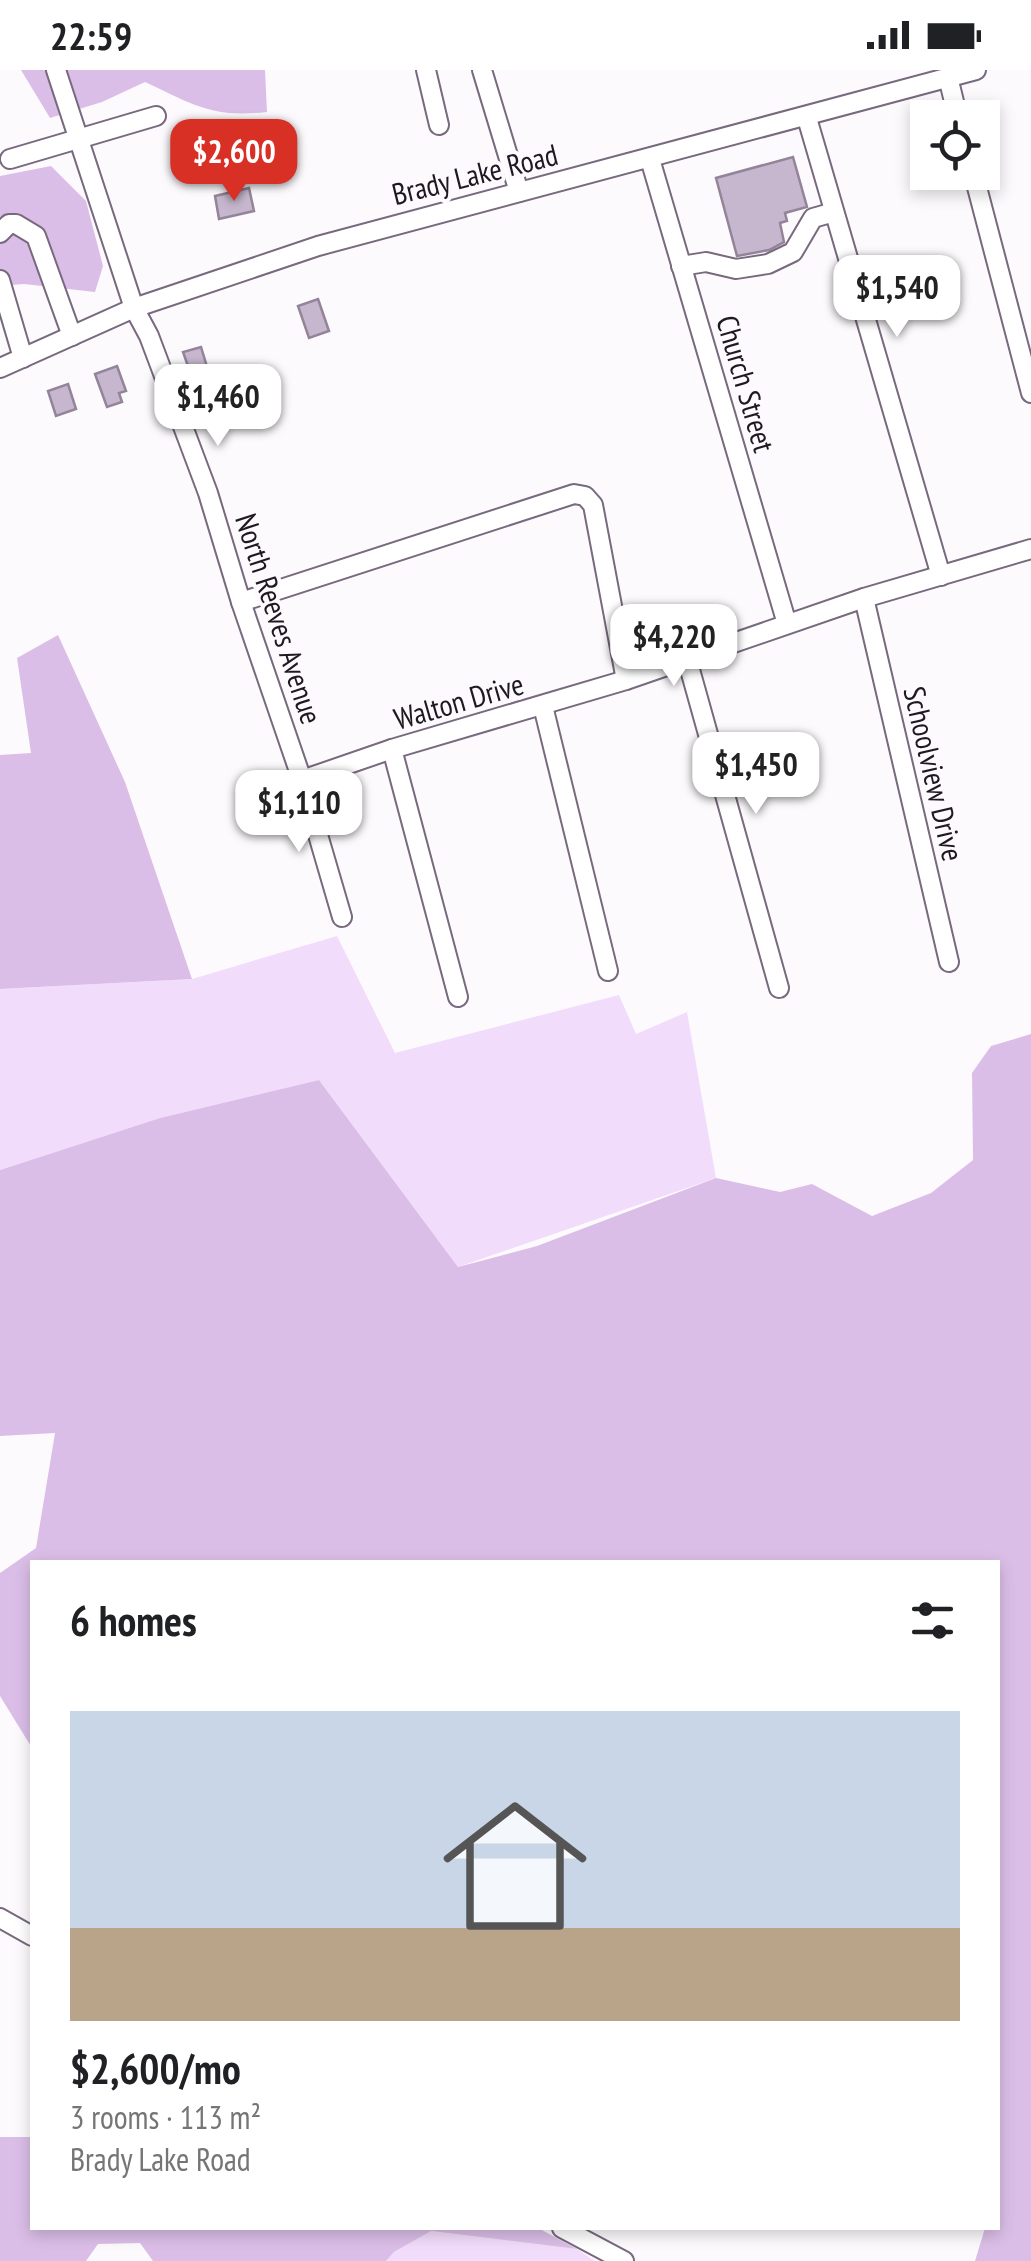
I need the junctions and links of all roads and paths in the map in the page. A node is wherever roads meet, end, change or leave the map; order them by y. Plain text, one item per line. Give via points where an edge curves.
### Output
1 (56, 70) edge
2 (426, 70) edge
3 (482, 70) edge
4 (976, 70) edge
5 (948, 78) junction
6 (954, 100) edge
7 (156, 116) dead end
8 (807, 118) junction
9 (440, 125) dead end
10 (79, 138) junction
11 (10, 159) dead end
12 (650, 159) junction
13 (978, 190) edge
14 (520, 192) junction
15 (834, 212) junction
16 (0, 233) edge
17 (682, 266) junction
18 (0, 280) edge
19 (134, 308) junction
20 (72, 336) junction
21 (23, 358) junction
22 (0, 368) edge
23 (1031, 393) edge
24 (1031, 549) edge
25 (941, 576) junction
26 (864, 598) junction
27 (241, 602) junction
28 (788, 624) junction
29 (687, 659) junction
30 (626, 680) junction
31 (543, 706) junction
32 (392, 749) junction
33 (302, 780) junction
34 (342, 917) dead end
35 (950, 962) dead end
36 (608, 971) dead end
37 (779, 988) dead end
38 (458, 998) dead end
39 (0, 1918) edge
40 (30, 1935) edge
41 (566, 2230) edge
42 (624, 2261) edge

1 - 10 street, North Reeves Avenue
2 - 9 street
3 - 14 street
4 - 5 street, Brady Lake Road
5 - 6 street
5 - 8 street, Brady Lake Road
7 - 10 street
8 - 12 street, Brady Lake Road
8 - 15 street
10 - 11 street
10 - 19 street, North Reeves Avenue
12 - 14 street, Brady Lake Road
12 - 17 street, Church Street
13 - 23 street
14 - 19 street, Brady Lake Road via 318,246
15 - 17 street via 813,218 793,252 768,264
15 - 25 street
16 - 20 street via 16,224 36,236
17 - 28 street, Church Street
18 - 21 street
19 - 20 street, Brady Lake Road
19 - 27 street, North Reeves Avenue via 178,409
20 - 21 street, Brady Lake Road
21 - 22 street, Brady Lake Road
24 - 25 street, Walton Drive
25 - 26 street, Walton Drive
26 - 28 street, Walton Drive
26 - 35 street, Schoolview Drive
27 - 30 street via 574,494 585,496 593,505
27 - 33 street, North Reeves Avenue
28 - 29 street, Walton Drive
29 - 30 street, Walton Drive
29 - 37 street
30 - 31 street, Walton Drive
31 - 32 street, Walton Drive
31 - 36 street
32 - 33 street, Walton Drive
32 - 38 street
33 - 34 street, North Reeves Avenue
39 - 40 street
41 - 42 street

